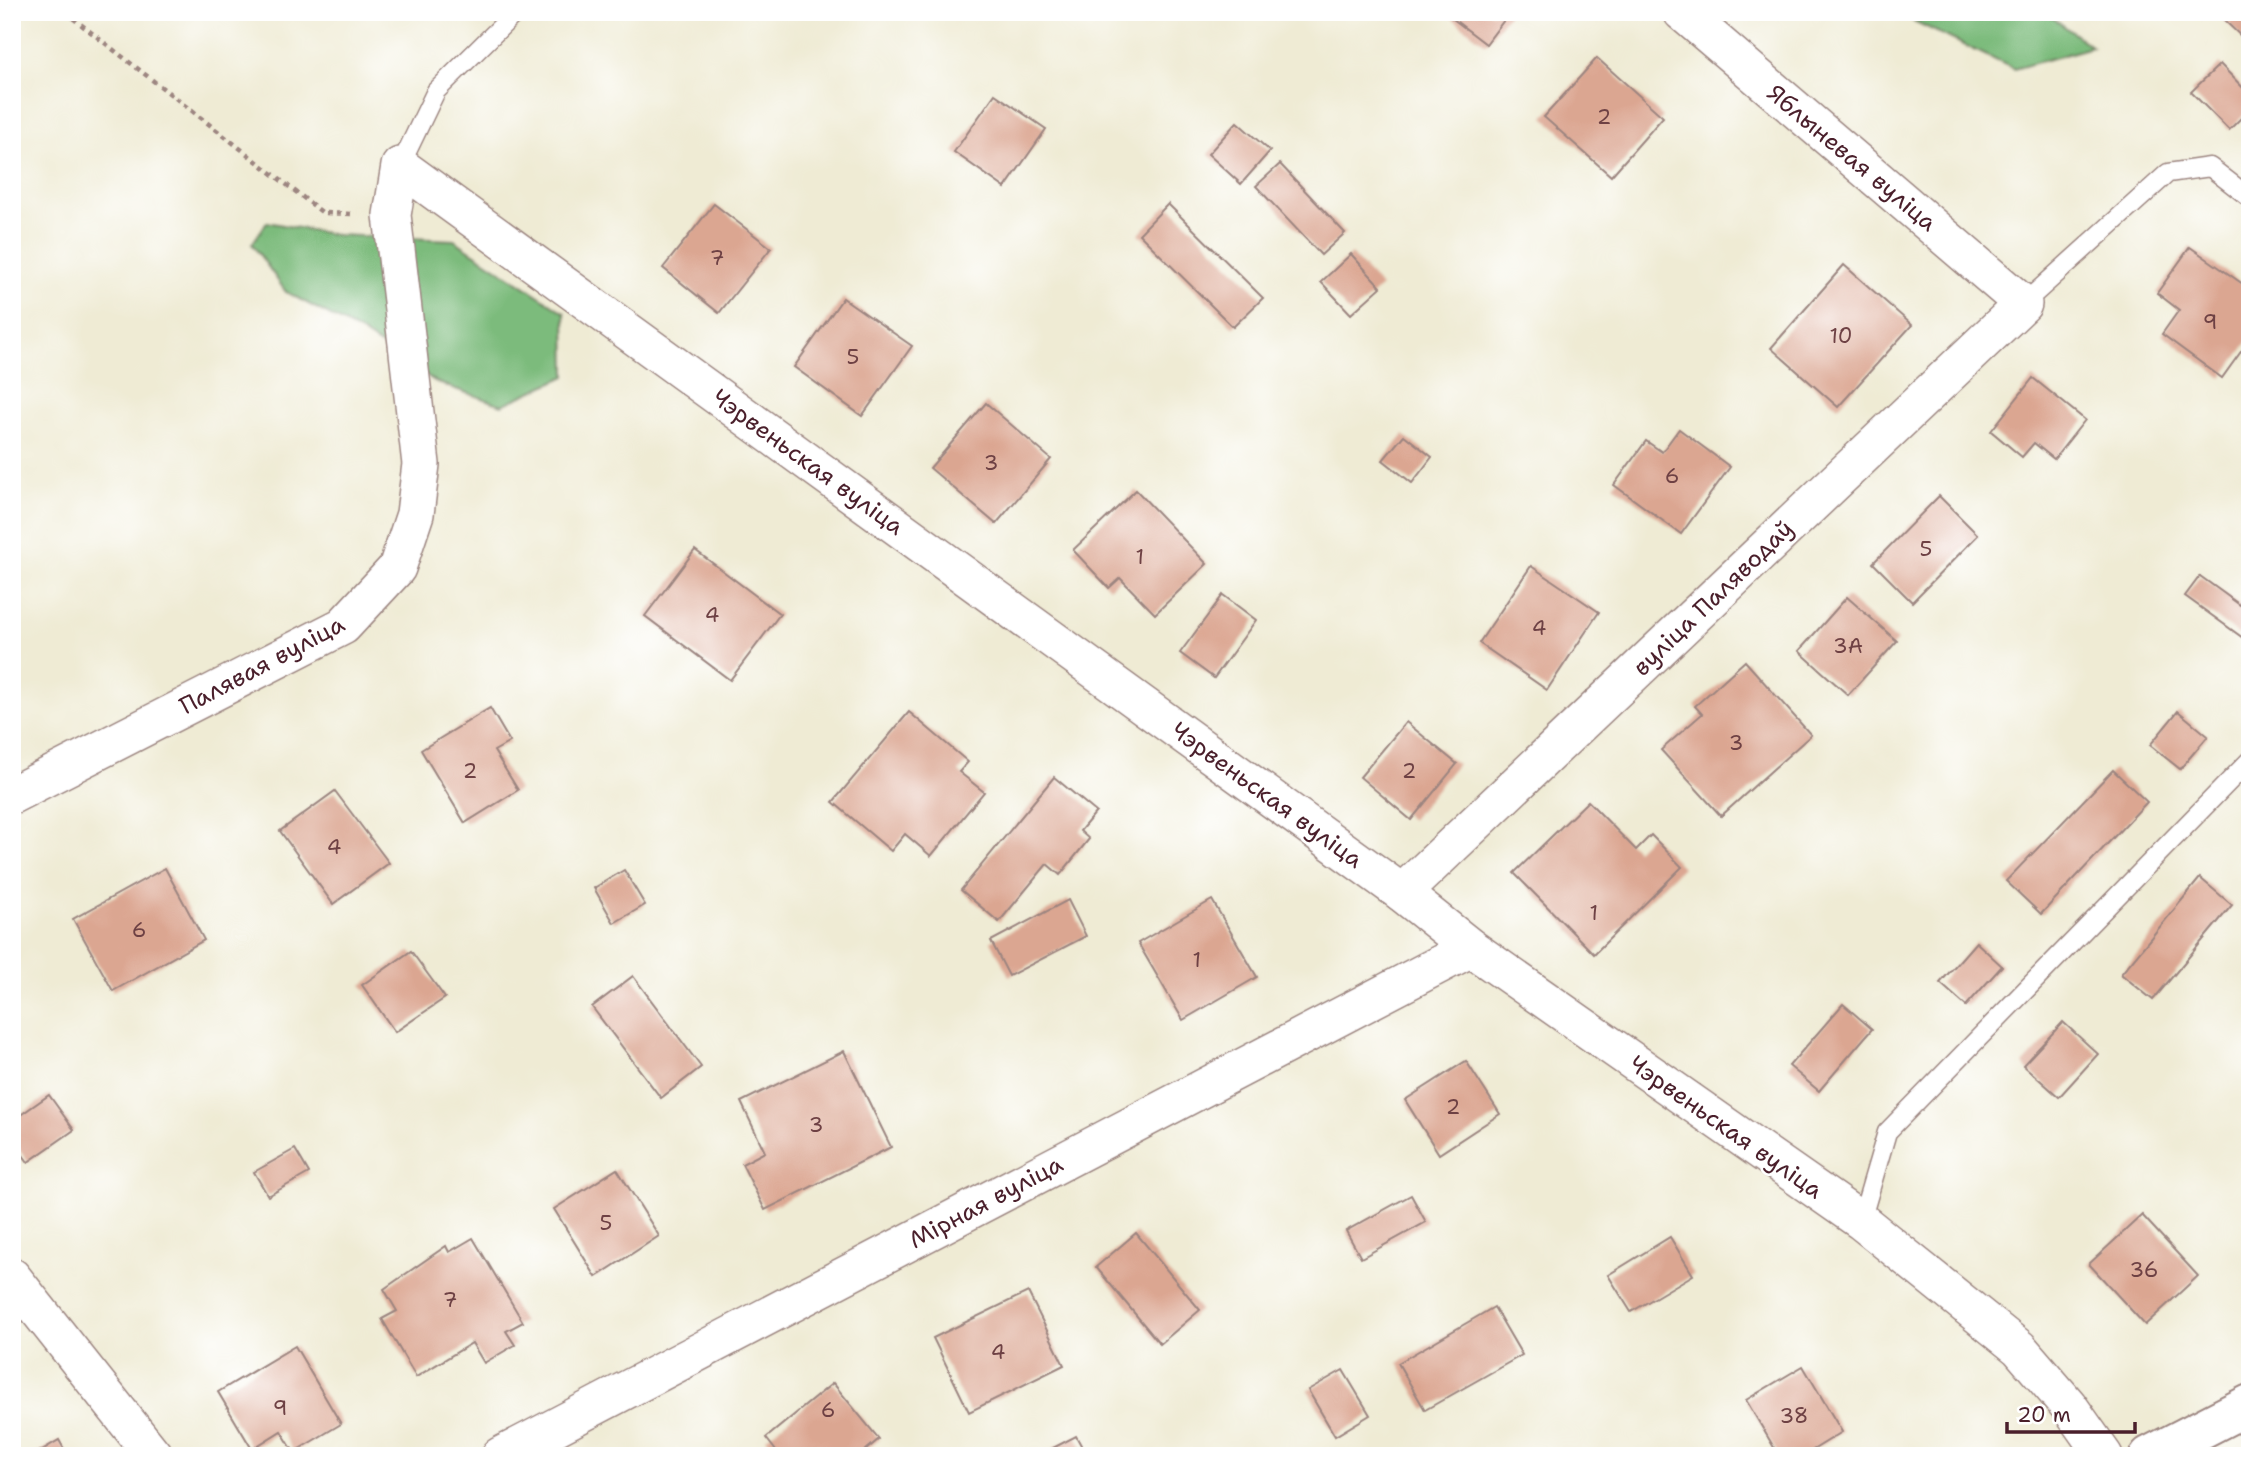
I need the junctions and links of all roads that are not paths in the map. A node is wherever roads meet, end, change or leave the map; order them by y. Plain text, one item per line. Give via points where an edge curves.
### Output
1 (516, 12) edge
2 (1682, 12) edge
3 (400, 166) junction
4 (2250, 198) edge
5 (2023, 304) junction
6 (2250, 760) edge
7 (12, 795) edge
8 (1402, 893) junction
9 (1471, 948) junction
10 (1861, 1221) junction
11 (12, 1277) edge
12 (2250, 1404) edge
13 (154, 1456) edge
14 (500, 1456) edge
15 (2104, 1456) edge
16 (2149, 1456) edge

1 - 3 lane via 436,91
2 - 5 street, Яблыневая вуліца
3 - 7 street, Палявая вуліца via 392,215 421,464 415,514 397,568 343,626
3 - 8 street, Чэрвеньская вуліца
4 - 5 lane via 2210,167 2168,173
5 - 8 street, вуліца Паляводаў
6 - 10 lane via 1887,1132
8 - 9 street, Чэрвеньская вуліца
9 - 10 street, Чэрвеньская вуліца
9 - 14 street, Мірная вуліца
10 - 15 street, Чэрвеньская вуліца via 2019,1348
11 - 13 street
12 - 16 street

